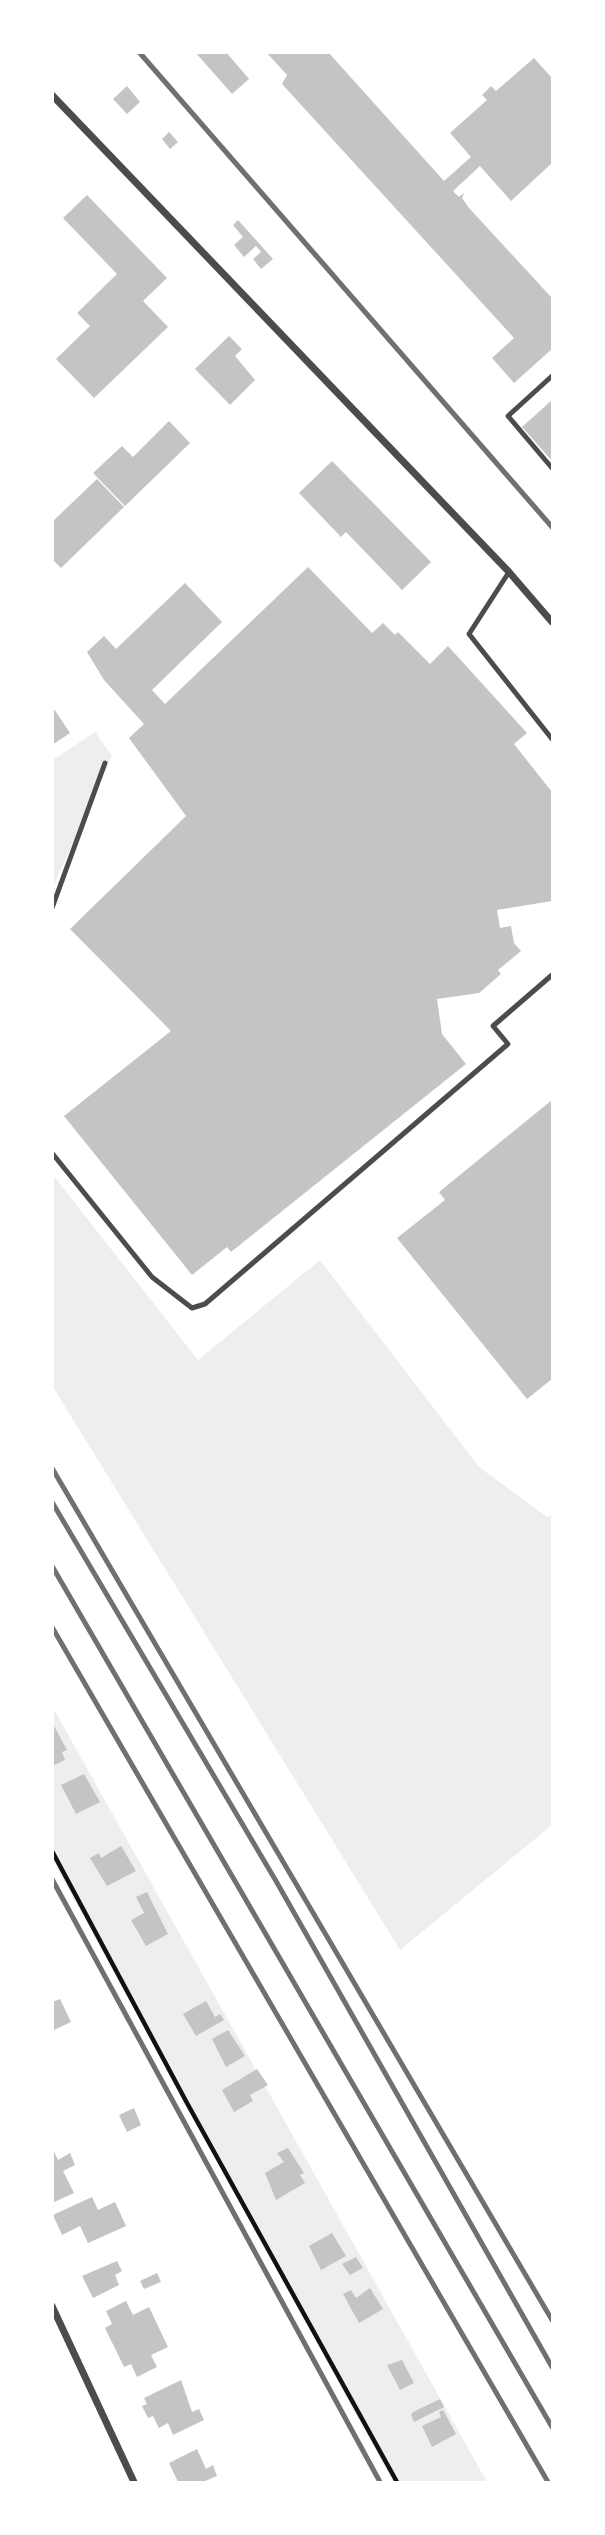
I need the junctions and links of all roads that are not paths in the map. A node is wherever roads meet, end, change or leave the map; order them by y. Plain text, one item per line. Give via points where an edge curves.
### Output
1 (52, 95) edge
2 (552, 376) edge
3 (552, 468) edge
4 (509, 572) junction
5 (552, 622) edge
6 (552, 739) edge
7 (105, 763) dead end
8 (52, 908) edge
9 (552, 975) edge
10 (52, 1153) edge
11 (52, 2306) edge
12 (134, 2483) edge

1 - 4 street
2 - 3 lane via 508,416
4 - 5 street
4 - 6 lane via 469,635
7 - 8 lane
9 - 10 lane via 493,1026 509,1044 205,1304 191,1308 152,1277
11 - 12 street

